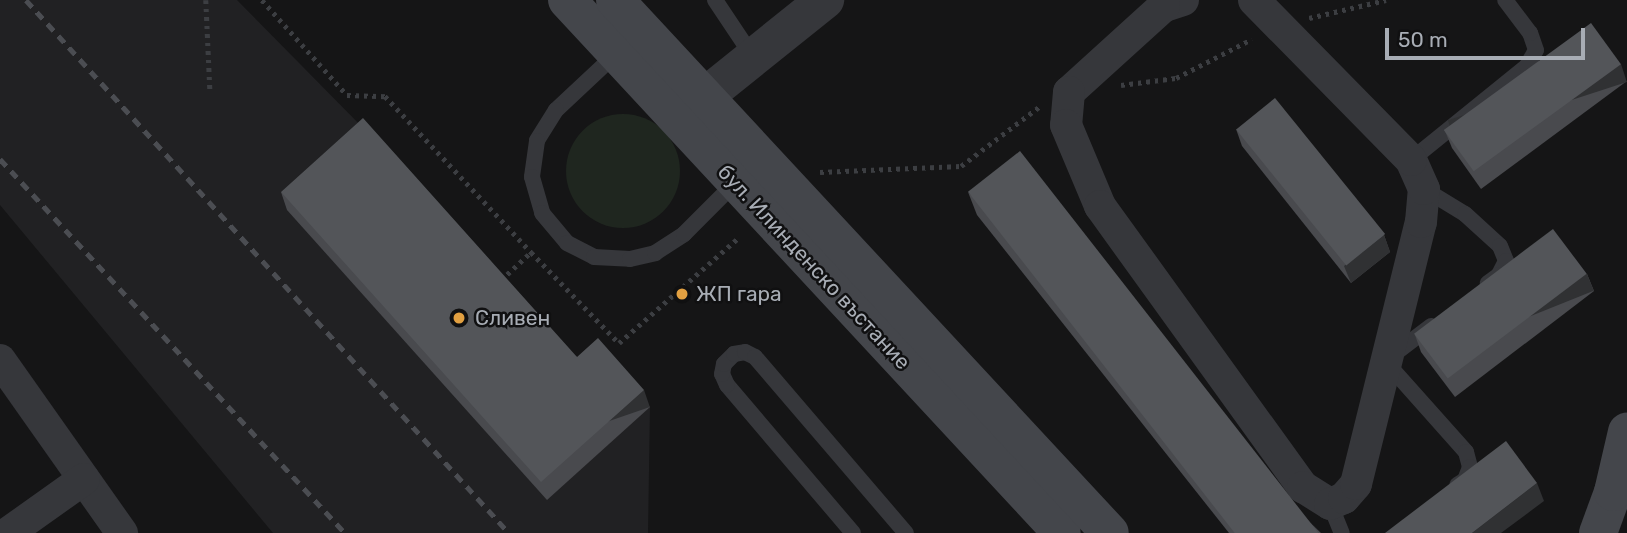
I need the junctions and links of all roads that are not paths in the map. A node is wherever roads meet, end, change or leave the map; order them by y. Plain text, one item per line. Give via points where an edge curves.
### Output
1 (567, 0) edge
2 (615, 0) edge
3 (715, 0) edge
4 (825, 0) edge
5 (1254, 0) edge
6 (1505, 0) edge
7 (1169, 2) edge
8 (629, 42) junction
9 (753, 57) junction
10 (690, 108) junction
11 (763, 159) junction
12 (1411, 160) junction
13 (735, 183) junction
14 (1424, 189) junction
15 (1479, 291) edge
16 (1447, 314) edge
17 (0, 360) edge
18 (1385, 361) junction
19 (1627, 432) edge
20 (84, 479) junction
21 (1444, 495) edge
22 (1331, 504) junction
23 (8, 533) edge
24 (122, 533) edge
25 (853, 533) edge
26 (906, 533) edge
27 (1062, 533) edge
28 (1110, 533) edge
29 (1342, 533) edge
30 (1598, 533) edge

1 - 8 main road, бул. Илинденско въстание
2 - 8 main road, бул. Илинденско въстание
3 - 9 lane
4 - 9 street
5 - 12 street
6 - 12 lane via 1530,33 1536,50 1527,66
7 - 22 street via 1069,92 1066,125 1100,206 1303,487
8 - 10 main road, бул. Илинденско въстание
8 - 13 lane via 556,110 537,141 532,177 542,213 567,243 594,257 630,259 655,253 684,234
9 - 10 street
10 - 11 main road, бул. Илинденско въстание
10 - 13 main road, бул. Илинденско въстание
11 - 13 lane
11 - 28 main road, бул. Илинденско въстание
12 - 14 street
13 - 27 main road, бул. Илинденско въстание
14 - 15 lane via 1465,214 1500,246 1506,261 1499,275
14 - 18 street via 1421,222
16 - 18 lane
17 - 20 street
18 - 21 lane via 1466,452 1471,467 1465,480
18 - 22 street via 1356,484
19 - 30 main road via 1614,492
20 - 23 street
20 - 24 street
22 - 29 lane
25 - 26 lane via 727,385 723,364 734,354 745,352 755,357

